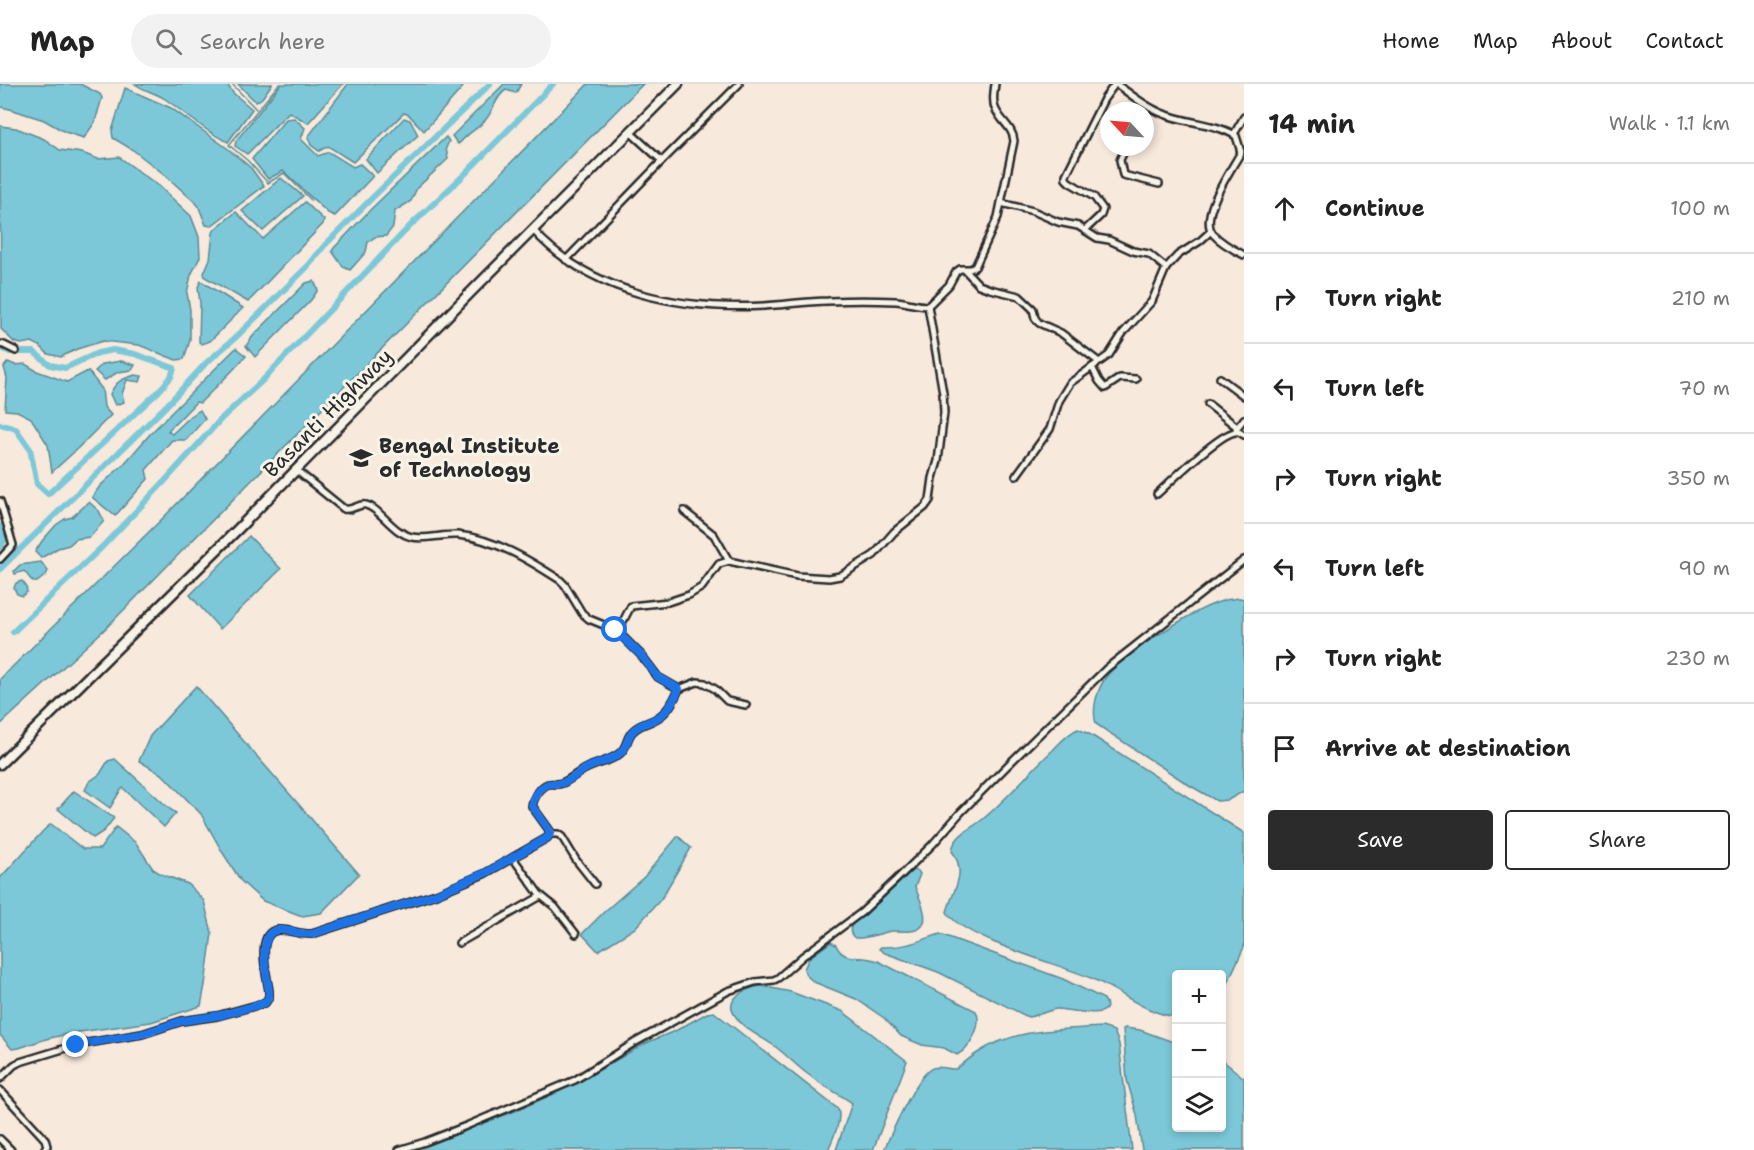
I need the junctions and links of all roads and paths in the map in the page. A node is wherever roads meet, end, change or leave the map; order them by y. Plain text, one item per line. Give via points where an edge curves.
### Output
1 (678, 84) edge
2 (739, 84) edge
3 (995, 84) edge
4 (1115, 84) edge
5 (1138, 102) edge
6 (1154, 111) edge
7 (1244, 117) edge
8 (631, 133) junction
9 (1234, 134) junction
10 (1121, 156) edge
11 (662, 161) junction
12 (1160, 184) dead end
13 (1001, 203) junction
14 (533, 230) junction
15 (1085, 230) junction
16 (1210, 231) junction
17 (1244, 255) edge
18 (566, 260) junction
19 (1166, 268) junction
20 (965, 270) junction
21 (928, 306) junction
22 (0, 344) edge
23 (16, 351) dead end
24 (1100, 362) junction
25 (1092, 368) junction
26 (1220, 378) dead end
27 (1136, 379) dead end
28 (1244, 396) edge
29 (1208, 404) dead end
30 (1244, 419) edge
31 (1235, 430) junction
32 (1244, 435) edge
33 (297, 470) junction
34 (1016, 476) dead end
35 (1157, 494) dead end
36 (0, 501) edge
37 (684, 511) dead end
38 (0, 559) edge
39 (1244, 560) edge
40 (729, 561) junction
41 (618, 631) junction
42 (679, 689) junction
43 (746, 705) dead end
44 (0, 764) edge
45 (550, 834) junction
46 (513, 858) junction
47 (596, 884) dead end
48 (541, 896) junction
49 (576, 934) dead end
50 (459, 943) dead end
51 (0, 1079) edge
52 (0, 1090) edge
53 (0, 1139) edge
54 (10, 1150) edge
55 (44, 1150) edge
56 (399, 1150) edge

1 - 8 main road, Basanti Highway
2 - 11 street
3 - 13 street via 995,108 1014,141
4 - 5 street
4 - 15 street via 1066,175 1069,182 1094,197 1103,209
6 - 9 street
7 - 9 street
8 - 11 street
8 - 14 main road, Basanti Highway
9 - 16 street via 1241,152 1213,200
10 - 12 street via 1123,175
11 - 18 street
13 - 15 street
13 - 20 street via 994,229 975,267
14 - 18 street
14 - 33 main road, Basanti Highway
15 - 19 street via 1097,238 1149,254
16 - 17 street
16 - 19 street
18 - 21 street via 631,291 673,302 763,306 855,300
19 - 24 street via 1152,301
20 - 21 street via 956,272
20 - 24 street via 979,285 1019,296 1033,309 1039,322
21 - 40 street via 944,413 938,461 925,507 894,532 874,555 836,578 797,576
22 - 23 street
24 - 25 street
25 - 27 street via 1105,388 1120,378
25 - 34 street via 1067,387 1050,429
26 - 28 street
29 - 31 street
30 - 31 street
31 - 32 street
31 - 35 street
33 - 41 street via 344,509 368,506 404,534 462,536 507,550 560,580 589,619
33 - 44 main road, Basanti Highway
36 - 38 street via 13,545
37 - 40 street via 714,535
39 - 56 street via 1107,668 895,881 778,978 728,991 574,1080
40 - 41 street via 719,564 709,580 689,595 632,606
41 - 42 street via 658,677
42 - 43 street via 705,683 727,701
42 - 45 street via 659,718 631,732 620,754 540,791 532,806
45 - 46 street
45 - 47 street via 562,837
46 - 48 street
46 - 51 street via 427,897 319,932 272,932 264,947 269,991 265,1003 142,1034 63,1048 20,1062
48 - 49 street
48 - 50 street
52 - 55 street via 45,1139
53 - 54 street

